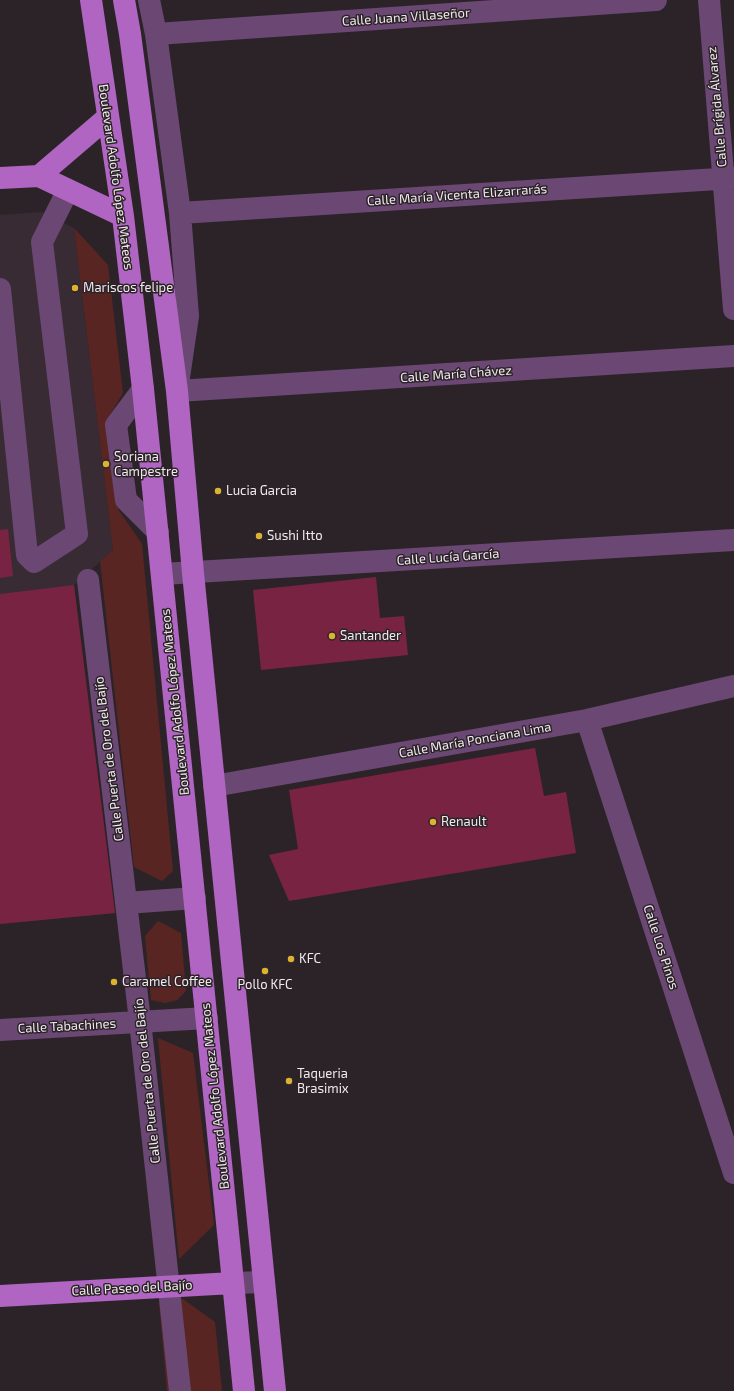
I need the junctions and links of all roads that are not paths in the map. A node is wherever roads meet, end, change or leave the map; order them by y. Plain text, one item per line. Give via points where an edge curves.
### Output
1 (124, 0) edge
2 (149, 0) edge
3 (656, 0) edge
4 (709, 0) edge
5 (91, 5) edge
6 (156, 34) junction
7 (108, 117) junction
8 (39, 176) junction
9 (0, 178) edge
10 (729, 179) edge
11 (68, 190) junction
12 (180, 213) junction
13 (123, 216) junction
14 (0, 289) edge
15 (734, 309) edge
16 (734, 356) edge
17 (143, 389) junction
18 (177, 392) junction
19 (158, 532) junction
20 (734, 540) edge
21 (193, 573) junction
22 (162, 574) junction
23 (88, 580) dead end
24 (734, 686) edge
25 (587, 720) junction
26 (214, 786) junction
27 (195, 898) junction
28 (126, 903) junction
29 (207, 1018) junction
30 (140, 1021) junction
31 (0, 1030) edge
32 (734, 1173) edge
33 (233, 1282) junction
34 (264, 1282) junction
35 (170, 1286) junction
36 (0, 1296) edge
37 (180, 1391) edge
38 (244, 1391) edge
39 (275, 1391) edge

1 - 18 main road
2 - 6 street
3 - 6 street, Calle Juana Villaseñor
4 - 10 street, Calle Brígida Álvarez
5 - 7 main road, Boulevard Adolfo López Mateos
6 - 12 street
7 - 8 main road
7 - 13 main road, Boulevard Adolfo López Mateos
8 - 9 main road
8 - 11 main road
10 - 12 street, Calle María Vicenta Elizarrarás
10 - 15 street, Calle Brígida Álvarez
11 - 13 main road
11 - 14 street via 42,242 76,534 34,562 27,556
12 - 18 street via 188,316
13 - 17 main road, Boulevard Adolfo López Mateos
16 - 18 street, Calle María Chávez
17 - 19 main road, Boulevard Adolfo López Mateos
17 - 19 street via 116,424 126,500
18 - 21 main road
19 - 22 main road, Boulevard Adolfo López Mateos
20 - 21 street, Calle Lucía García
21 - 22 street, Calle Lucía García
21 - 26 main road
22 - 27 main road, Boulevard Adolfo López Mateos
23 - 28 street, Calle Puerta de Oro del Bajío
24 - 25 street, Calle María Ponciana Lima
25 - 26 street, Calle María Ponciana Lima
25 - 32 street, Calle Los Pinos
26 - 34 main road
27 - 28 street
27 - 29 main road, Boulevard Adolfo López Mateos
28 - 30 street, Calle Puerta de Oro del Bajío
29 - 30 street, Calle Tabachines
29 - 33 main road, Boulevard Adolfo López Mateos
30 - 31 street, Calle Tabachines
30 - 35 street, Calle Puerta de Oro del Bajío
33 - 34 street, Calle Paseo del Bajío
33 - 35 main road, Calle Paseo del Bajío
33 - 38 main road, Boulevard Adolfo López Mateos
34 - 39 main road
35 - 36 main road, Calle Paseo del Bajío
35 - 37 street, Calle Puerta de Oro del Bajío

